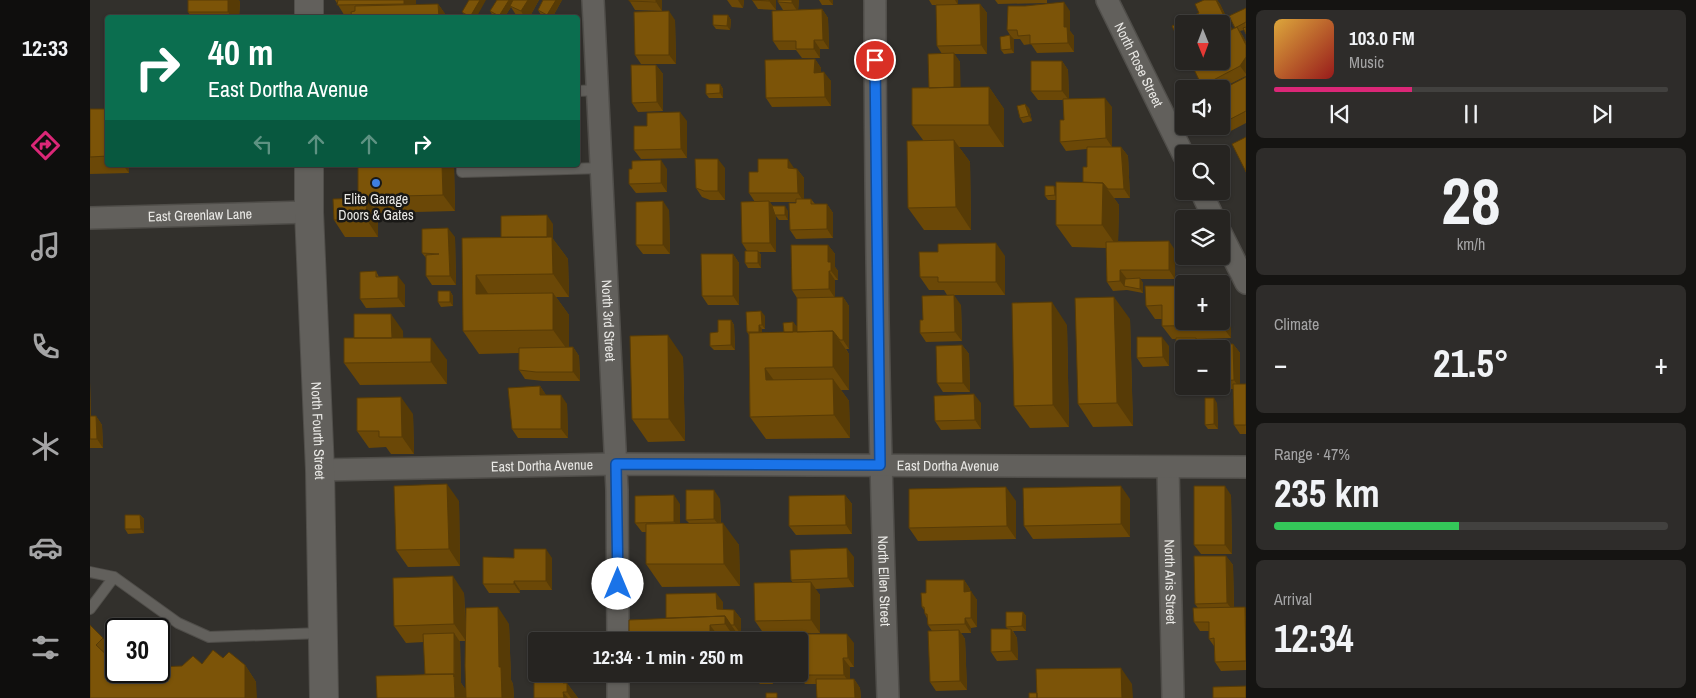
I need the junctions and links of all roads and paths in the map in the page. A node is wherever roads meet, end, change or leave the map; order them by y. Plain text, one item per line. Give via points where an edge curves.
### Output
1 (309, 0) edge
2 (594, 0) edge
3 (876, 0) edge
4 (1107, 0) edge
5 (309, 15) edge
6 (588, 91) edge
7 (1179, 145) edge
8 (309, 167) edge
9 (462, 167) edge
10 (602, 168) junction
11 (309, 212) junction
12 (90, 218) edge
13 (1230, 251) edge
14 (1246, 283) edge
15 (616, 464) junction
16 (880, 465) junction
17 (1168, 467) junction
18 (1246, 467) edge
19 (320, 470) junction
20 (90, 572) edge
21 (114, 577) junction
22 (90, 609) edge
23 (618, 632) edge
24 (323, 633) junction
25 (618, 682) edge
26 (324, 698) edge
27 (618, 698) edge
28 (888, 698) edge
29 (1173, 698) edge

1 - 5 main road
2 - 6 street, North 3rd Street
3 - 16 street, North Ellen Street
4 - 7 street, North Rose Street
6 - 10 street, North 3rd Street
8 - 11 main road, North Fourth Street
9 - 10 lane via 462,172
10 - 15 street, North 3rd Street
11 - 12 street, East Greenlaw Lane
11 - 19 main road, North Fourth Street
13 - 14 street
15 - 16 street, East Dortha Avenue
15 - 19 street, East Dortha Avenue
15 - 23 street, North 3rd Street
16 - 17 street, East Dortha Avenue
16 - 28 street, North Ellen Street
17 - 18 street, East Dortha Avenue
17 - 29 street, North Aris Street
19 - 24 main road, North Fourth Street
20 - 21 lane
21 - 22 lane
21 - 24 lane via 178,623 210,637
24 - 26 main road, North Fourth Street
25 - 27 street

